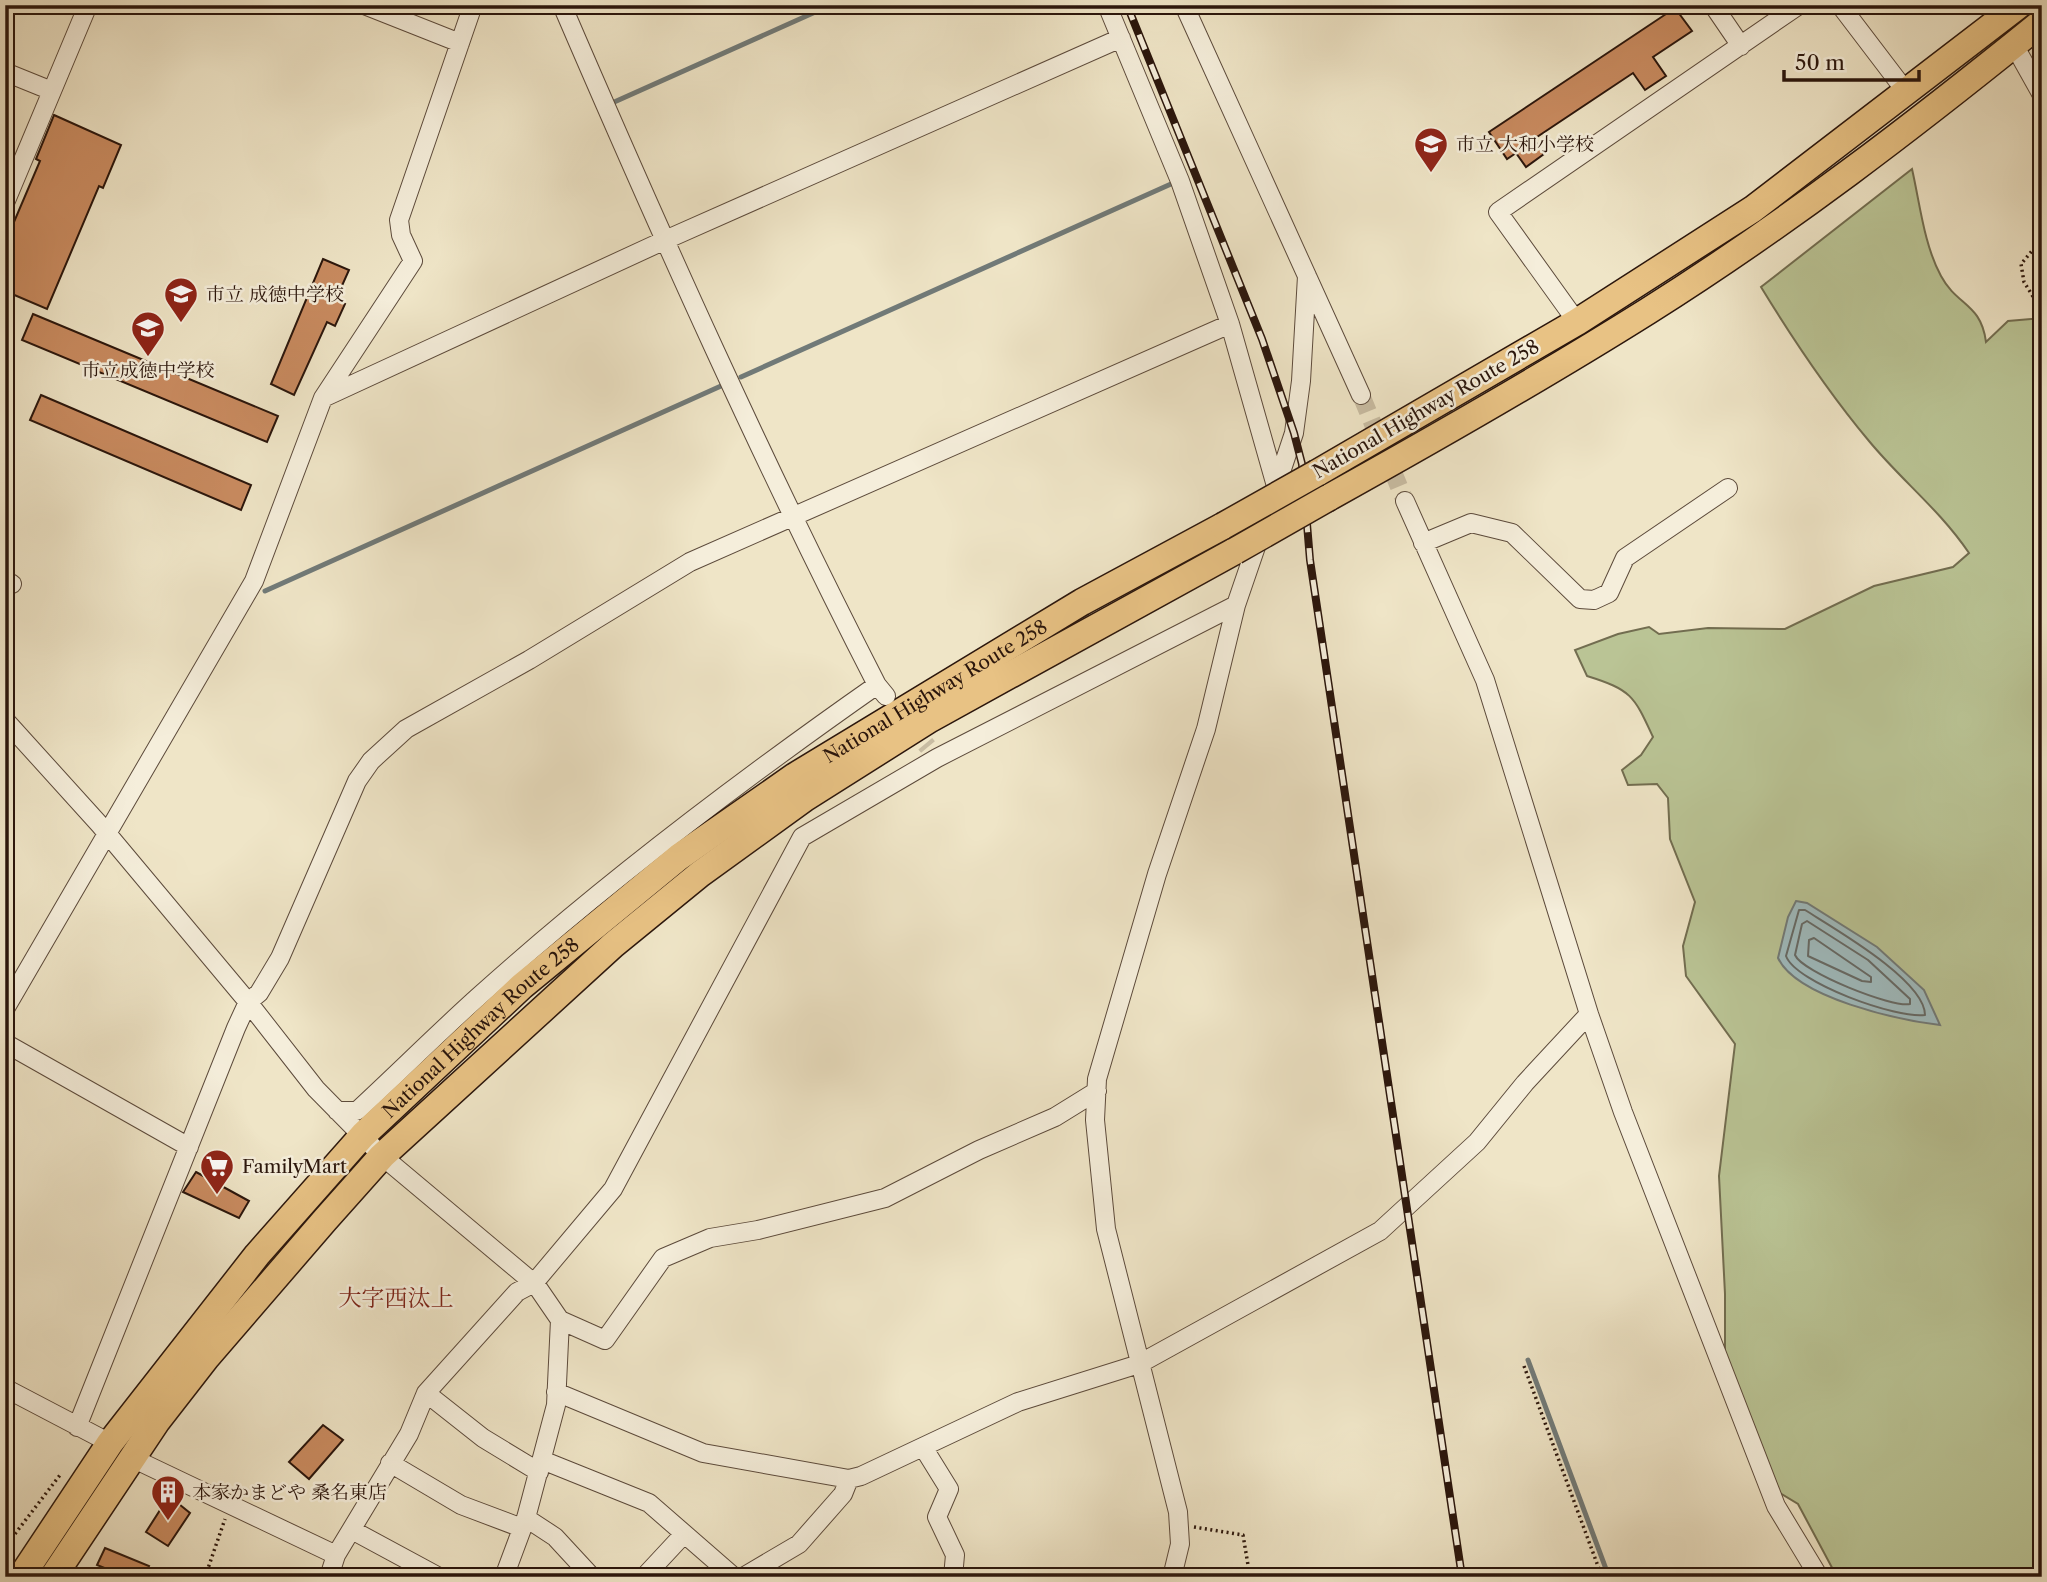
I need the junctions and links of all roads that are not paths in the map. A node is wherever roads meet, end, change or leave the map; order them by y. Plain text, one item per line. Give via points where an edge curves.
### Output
1 (88, 5) edge
2 (364, 5) edge
3 (473, 5) edge
4 (562, 5) edge
5 (1107, 5) edge
6 (1184, 5) edge
7 (1713, 5) edge
8 (1799, 5) edge
9 (1840, 5) edge
10 (2019, 5) edge
11 (2042, 22) edge
12 (1121, 38) junction
13 (460, 43) junction
14 (2014, 45) junction
15 (1741, 46) junction
16 (5, 72) edge
17 (52, 90) junction
18 (1908, 93) junction
19 (2042, 95) edge
20 (5, 203) edge
21 (663, 241) junction
22 (1307, 276) junction
23 (1577, 322) junction
24 (1230, 324) junction
25 (1361, 396) tunnel mouth
26 (323, 398) junction
27 (1276, 486) junction
28 (1728, 488) dead end
29 (1405, 501) tunnel mouth
30 (791, 517) junction
31 (1423, 543) junction
32 (1236, 605) junction
33 (5, 720) edge
34 (107, 835) junction
35 (248, 1002) junction
36 (5, 1009) edge
37 (1589, 1014) junction
38 (5, 1043) edge
39 (1097, 1091) junction
40 (337, 1111) junction
41 (363, 1135) junction
42 (189, 1147) junction
43 (383, 1156) junction
44 (534, 1283) junction
45 (560, 1320) junction
46 (1139, 1364) junction
47 (5, 1388) edge
48 (556, 1392) junction
49 (426, 1393) junction
50 (77, 1427) junction
51 (110, 1443) junction
52 (923, 1447) junction
53 (132, 1458) junction
54 (390, 1463) junction
55 (540, 1466) junction
56 (849, 1479) junction
57 (524, 1523) junction
58 (352, 1530) junction
59 (684, 1534) junction
60 (336, 1555) junction
61 (21, 1577) edge
62 (53, 1577) edge
63 (329, 1577) edge
64 (439, 1577) edge
65 (503, 1577) edge
66 (593, 1577) edge
67 (645, 1577) edge
68 (734, 1577) edge
69 (743, 1577) edge
70 (953, 1577) edge
71 (1172, 1577) edge
72 (1819, 1577) edge

1 - 17 street
2 - 13 street
3 - 13 street
4 - 21 street
5 - 12 street
6 - 22 street
7 - 15 street
8 - 15 street
9 - 18 street
10 - 18 highway, National Highway Route 258
11 - 14 highway, National Highway Route 258
12 - 21 street
12 - 24 street via 1180,181
13 - 26 street via 399,220 414,261
14 - 19 street
14 - 43 highway, National Highway Route 258, bridge via 1827,188 1650,310 1485,411 930,719 805,798 613,945
15 - 23 street via 1498,212
16 - 17 street
17 - 20 street
18 - 23 highway, National Highway Route 258 via 1753,209
21 - 26 street
21 - 30 street
22 - 25 street
22 - 27 street via 1294,433
23 - 41 highway, National Highway Route 258, bridge via 1082,602 795,776 679,857 522,986
24 - 27 street
24 - 30 street
26 - 34 street via 254,582
27 - 32 street
28 - 31 street via 1625,558 1609,593 1594,600 1580,599 1512,533 1471,523
29 - 31 street
30 - 35 street via 690,562 388,743 357,781 280,958 259,993
30 - 40 street via 881,691 773,758 477,998 358,1111
31 - 37 street via 1485,680
32 - 39 street via 1206,729 1157,874
32 - 44 street via 932,753 802,837 613,1189
33 - 34 street
34 - 35 street
34 - 36 street
35 - 40 street
35 - 42 street
37 - 46 street via 1477,1142 1380,1231
37 - 72 street via 1776,1506
38 - 42 street
39 - 45 street via 1055,1117 885,1198 710,1238 663,1258 605,1340
39 - 46 street via 1106,1229
40 - 41 street
41 - 43 street
41 - 51 highway, National Highway Route 258 via 248,1265
42 - 50 street
43 - 44 street
43 - 53 highway, National Highway Route 258 via 206,1358
44 - 45 street
44 - 49 street via 517,1292
45 - 48 street
46 - 52 street via 1018,1402
46 - 71 street via 1179,1525 1180,1544
47 - 50 street
48 - 55 street via 550,1437
48 - 56 street via 703,1453
49 - 54 street via 410,1434
49 - 55 street via 483,1438
50 - 51 street
51 - 61 highway, National Highway Route 258
52 - 56 street
52 - 70 street via 949,1489 937,1517 955,1555
53 - 60 street
53 - 62 highway, National Highway Route 258
54 - 57 street via 461,1505
54 - 58 street
55 - 57 street
55 - 59 street via 649,1503
56 - 69 street via 843,1494 799,1544
57 - 65 street
57 - 66 street via 555,1538
58 - 60 street
58 - 64 street
59 - 67 street
59 - 68 street
60 - 63 street

